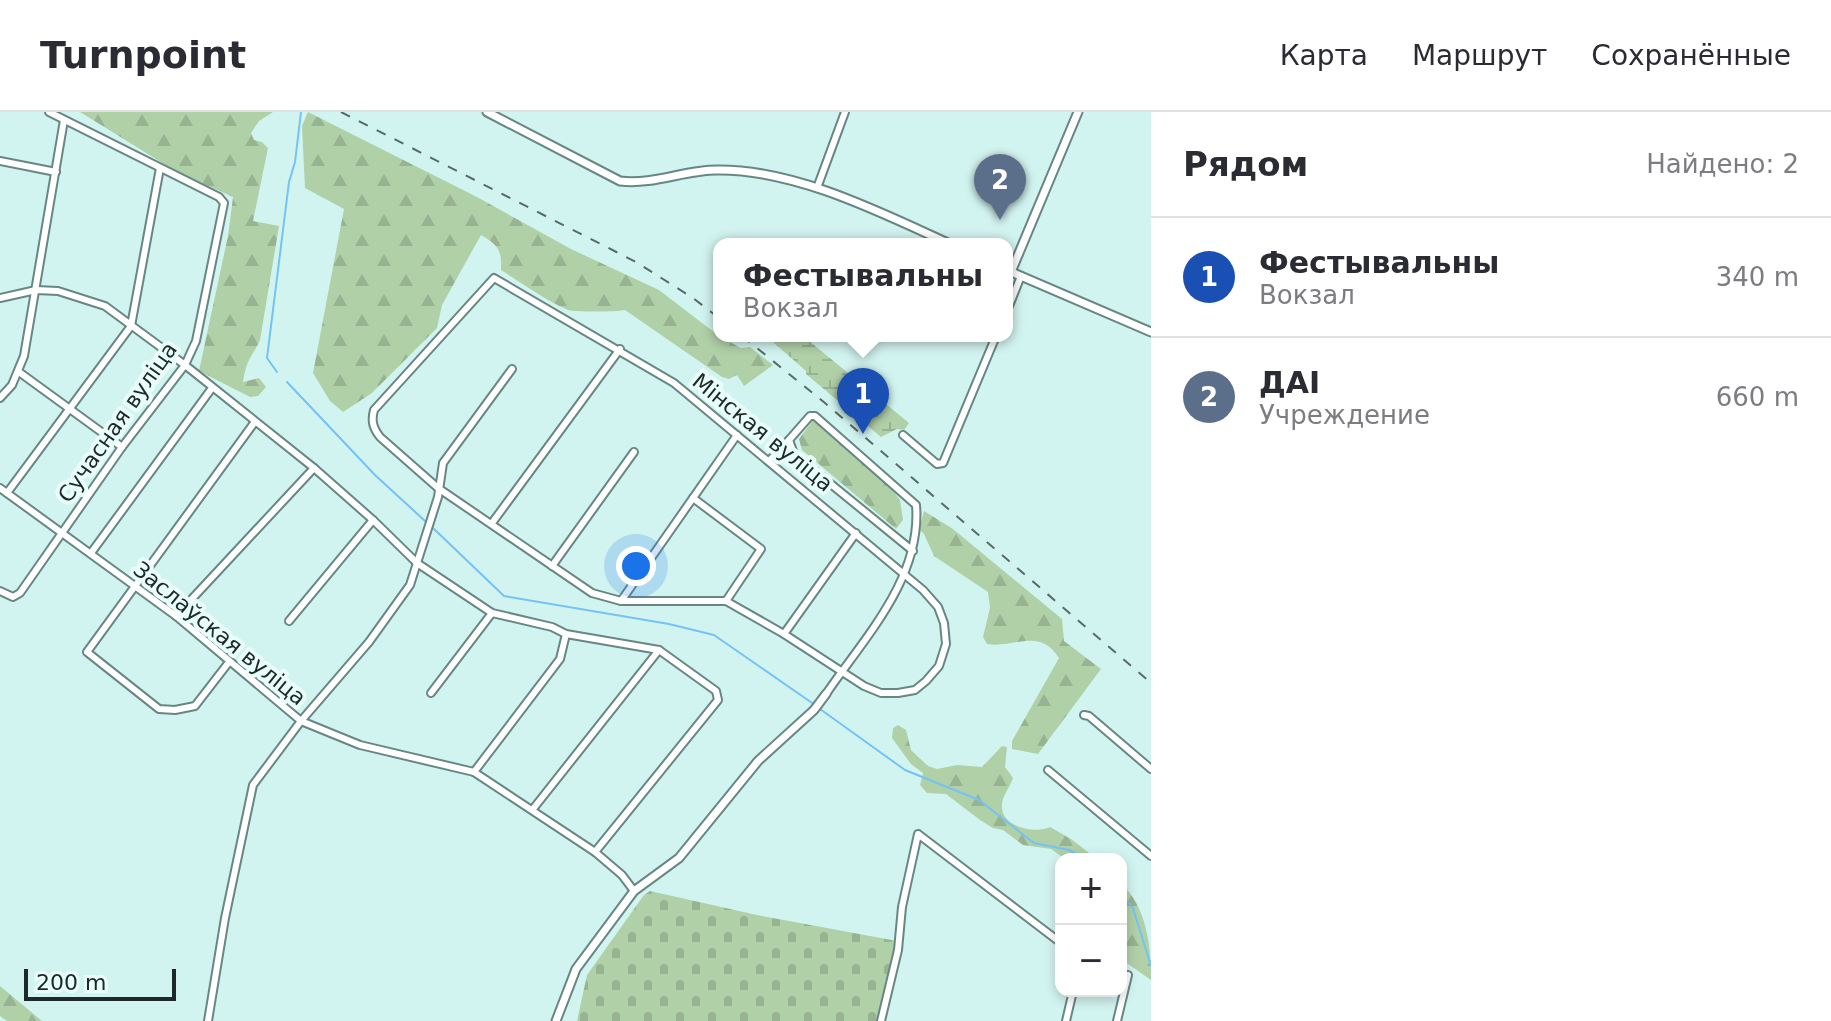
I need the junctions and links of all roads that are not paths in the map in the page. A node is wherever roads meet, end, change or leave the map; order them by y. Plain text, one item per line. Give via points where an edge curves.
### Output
1 (49, 112) edge
2 (487, 112) edge
3 (1078, 112) edge
4 (845, 113) edge
5 (64, 120) junction
6 (0, 161) edge
7 (160, 168) junction
8 (56, 172) junction
9 (817, 188) junction
10 (936, 238) edge
11 (1013, 262) edge
12 (1013, 273) edge
13 (1021, 276) junction
14 (36, 290) junction
15 (1013, 296) edge
16 (0, 298) edge
17 (131, 326) junction
18 (1151, 332) edge
19 (993, 342) edge
20 (620, 349) junction
21 (185, 365) junction
22 (512, 369) dead end
23 (19, 372) junction
24 (212, 388) junction
25 (0, 398) edge
26 (68, 409) junction
27 (254, 423) junction
28 (737, 435) junction
29 (903, 435) dead end
30 (789, 440) junction
31 (122, 447) junction
32 (634, 452) dead end
33 (769, 461) junction
34 (314, 468) junction
35 (0, 488) edge
36 (438, 488) junction
37 (7, 493) junction
38 (693, 498) junction
39 (373, 520) junction
40 (492, 523) junction
41 (62, 532) junction
42 (856, 533) junction
43 (913, 551) junction
44 (91, 553) junction
45 (417, 563) junction
46 (552, 566) junction
47 (904, 577) junction
48 (135, 587) junction
49 (0, 591) edge
50 (621, 601) junction
51 (726, 601) junction
52 (492, 613) junction
53 (176, 616) junction
54 (289, 621) dead end
55 (566, 634) junction
56 (784, 634) junction
57 (659, 650) junction
58 (229, 662) junction
59 (841, 671) junction
60 (431, 693) dead end
61 (826, 694) joint
62 (1084, 715) dead end
63 (301, 721) junction
64 (1151, 769) edge
65 (1048, 770) dead end
66 (474, 772) junction
67 (533, 809) junction
68 (595, 852) junction
69 (1151, 856) edge
70 (634, 891) junction
71 (1055, 938) edge
72 (1128, 975) dead end
73 (1072, 997) edge
74 (208, 1021) edge
75 (556, 1021) edge
76 (881, 1021) edge
77 (1066, 1021) edge
78 (1117, 1021) edge

1 - 5 street
2 - 9 street via 620,181 638,183 715,170
3 - 11 street
4 - 9 street
5 - 7 street
5 - 8 street
6 - 8 street
7 - 17 street
7 - 21 street, Сучасная вуліца via 224,203 196,341
8 - 14 street
9 - 10 street
12 - 13 street
13 - 15 street
13 - 18 street
14 - 16 street
14 - 17 street via 72,294 105,306
14 - 23 street
17 - 21 street
17 - 26 street
19 - 29 street via 943,463 937,464
20 - 28 street, Мінская вуліца via 674,383
20 - 36 street, Мінская вуліца via 494,278 374,410 374,430
20 - 40 street
21 - 24 street
21 - 31 street, Сучасная вуліца
22 - 36 street via 443,463
23 - 25 street
23 - 26 street
24 - 27 street
24 - 44 street
26 - 31 street
26 - 37 street
27 - 34 street
27 - 48 street
28 - 33 street, Мінская вуліца
28 - 38 street
30 - 33 street
30 - 43 street via 794,454
30 - 43 street via 813,415 893,484 916,505
31 - 41 street, Сучасная вуліца
32 - 46 street
33 - 42 street, Мінская вуліца
34 - 39 street
34 - 53 street
35 - 37 street, Заслаўская вуліца
36 - 40 street
36 - 45 street
37 - 41 street, Заслаўская вуліца
38 - 50 street
38 - 51 street via 761,549
39 - 45 street
39 - 54 street
40 - 46 street
41 - 44 street, Заслаўская вуліца
41 - 49 street, Сучасная вуліца via 20,593 13,597
42 - 47 street, Мінская вуліца
42 - 56 street
43 - 47 street
44 - 48 street, Заслаўская вуліца
45 - 52 street
45 - 63 street via 410,585 369,642
46 - 50 street via 592,593
47 - 59 street
47 - 59 street, Мінская вуліца via 938,607 946,644 939,666 915,690 898,693 881,693
48 - 53 street, Заслаўская вуліца
48 - 58 street via 87,652 159,709 195,706
50 - 51 street
51 - 56 street
52 - 55 street
52 - 60 street
53 - 58 street, Заслаўская вуліца
55 - 57 street
55 - 66 street via 560,659
56 - 59 street
57 - 67 street
57 - 68 street via 716,691 718,700
58 - 63 street, Заслаўская вуліца
59 - 61 street
61 - 70 street via 758,761 679,858
62 - 64 street
63 - 66 street, Заслаўская вуліца via 360,745
63 - 74 street via 253,785
65 - 69 street
66 - 67 street, Заслаўская вуліца
67 - 68 street, Заслаўская вуліца
68 - 70 street, Заслаўская вуліца
70 - 75 street via 576,969
71 - 76 street via 918,834
72 - 78 street
73 - 77 street

